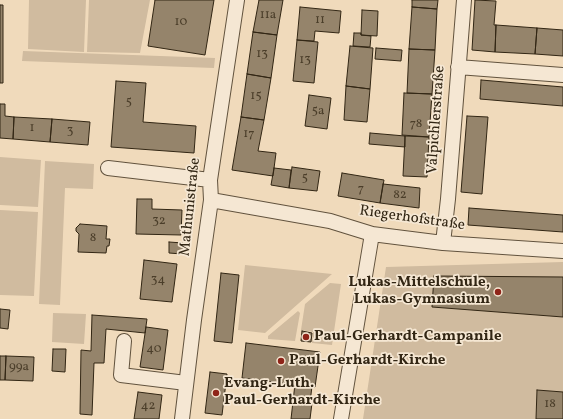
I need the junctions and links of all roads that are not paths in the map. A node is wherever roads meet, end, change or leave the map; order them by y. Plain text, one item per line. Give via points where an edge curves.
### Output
1 (237, 0) edge
2 (464, 0) edge
3 (458, 67) junction
4 (563, 75) edge
5 (108, 168) dead end
6 (210, 180) junction
7 (211, 200) junction
8 (372, 234) junction
9 (443, 243) junction
10 (563, 251) edge
11 (124, 341) dead end
12 (186, 383) junction
13 (182, 419) edge
14 (341, 419) edge

1 - 6 street, Mathunistraße
2 - 3 street, Valpichlerstraße
3 - 4 street
3 - 9 street, Valpichlerstraße
5 - 6 street
6 - 7 street, Mathunistraße
7 - 8 street, Riegerhofstraße via 330,221
7 - 12 street, Mathunistraße
8 - 9 street, Riegerhofstraße
8 - 14 street
9 - 10 street, Riegerhofstraße
11 - 12 street via 121,375
12 - 13 street, Mathunistraße

